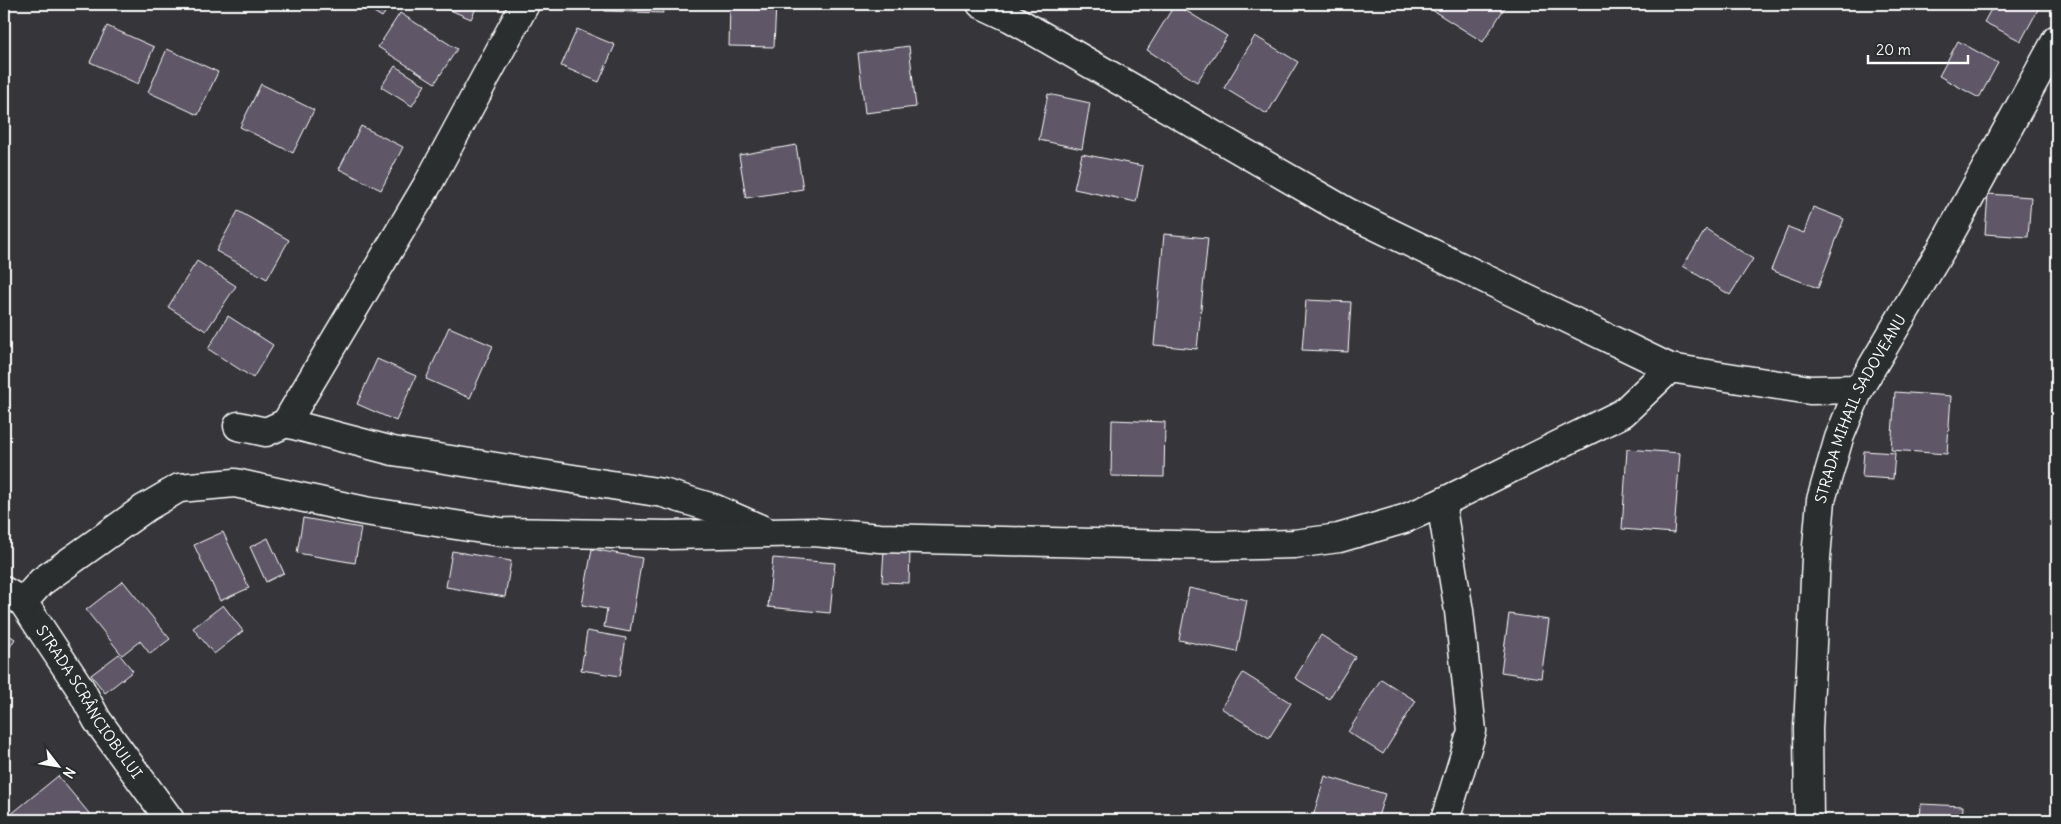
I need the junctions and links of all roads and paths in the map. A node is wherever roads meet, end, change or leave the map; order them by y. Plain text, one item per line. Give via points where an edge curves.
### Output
1 (525, 4) edge
2 (981, 4) edge
3 (2057, 39) edge
4 (1670, 368) junction
5 (1859, 389) junction
6 (286, 423) junction
7 (238, 426) dead end
8 (1441, 503) junction
9 (771, 533) junction
10 (14, 596) edge
11 (170, 820) edge
12 (1445, 820) edge
13 (1808, 820) edge

1 - 6 street via 428,184
2 - 4 street via 1011,18 1347,212
3 - 5 street, STRADA MIHAIL SADOVEANU via 1945,243
4 - 5 street via 1810,390
4 - 8 street via 1623,413
5 - 13 street, STRADA MIHAIL SADOVEANU via 1839,438 1821,500 1811,642
6 - 7 street via 266,432
6 - 9 street via 393,451 662,493 713,508
8 - 9 street via 1339,538 1294,544 1217,546
8 - 12 street via 1459,611 1472,730
9 - 10 street via 501,532 365,511 234,483 179,488 145,508 41,582
10 - 11 street, STRADA SCRÂNCIOBULUI via 80,688 97,720

